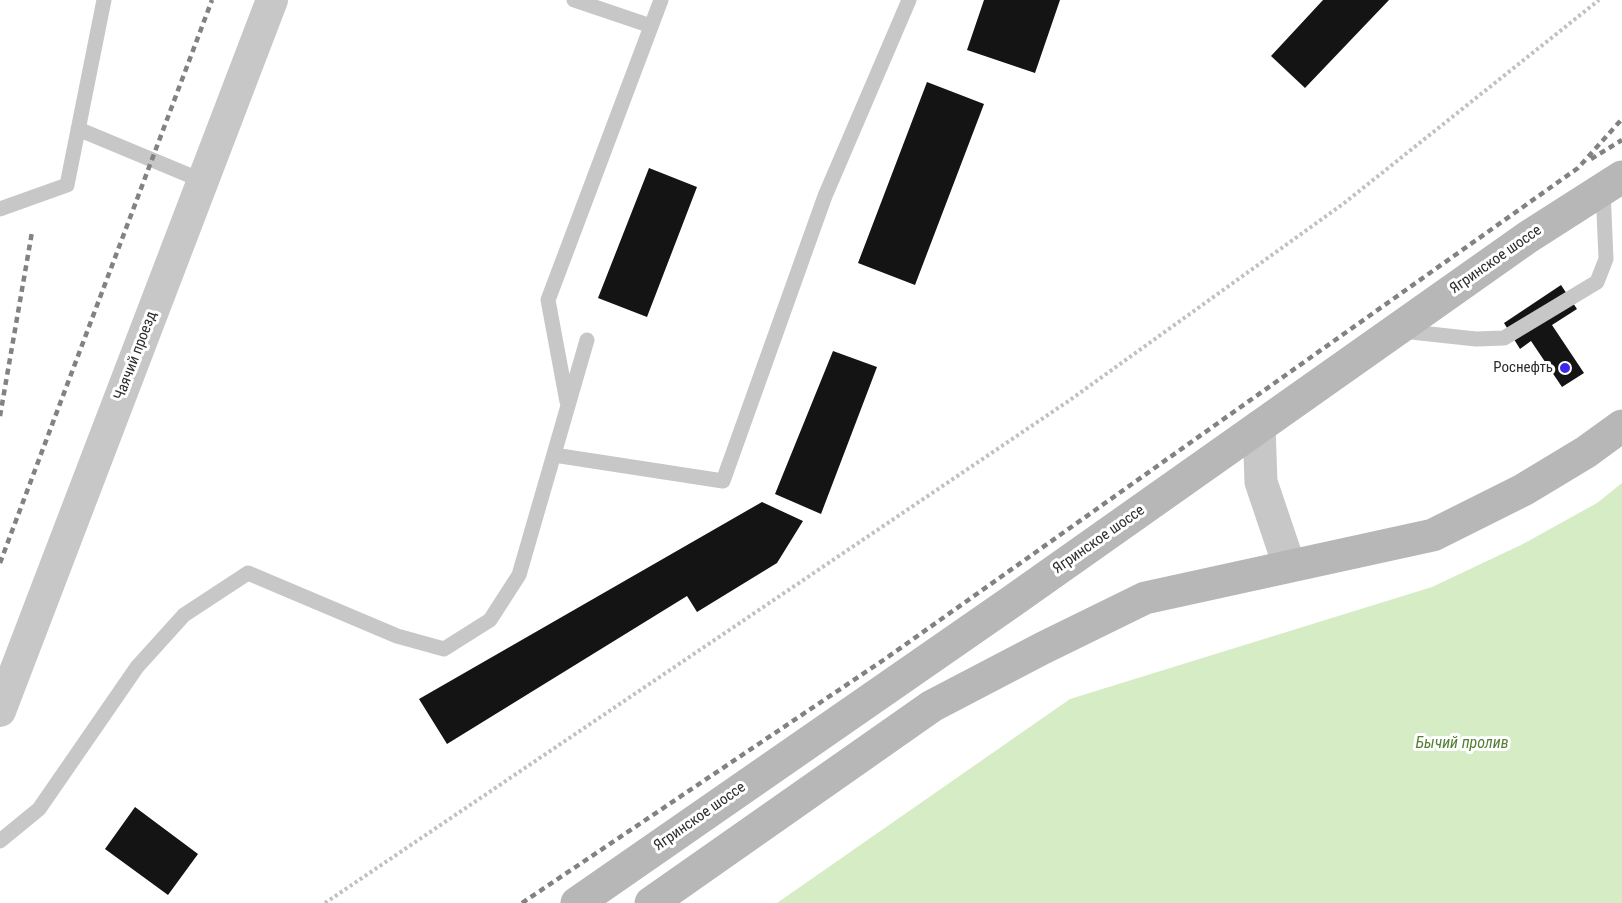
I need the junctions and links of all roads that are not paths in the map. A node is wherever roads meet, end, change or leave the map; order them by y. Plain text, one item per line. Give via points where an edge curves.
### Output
1 (104, 0) edge
2 (272, 0) edge
3 (574, 0) edge
4 (661, 0) edge
5 (909, 0) edge
6 (651, 26) junction
7 (78, 129) junction
8 (202, 182) junction
9 (1613, 183) edge
10 (0, 209) edge
11 (1396, 330) junction
12 (587, 340) dead end
13 (568, 405) junction
14 (1622, 426) edge
15 (1259, 427) junction
16 (554, 455) junction
17 (1289, 565) junction
18 (0, 711) edge
19 (0, 841) edge
20 (577, 903) edge
21 (651, 903) edge

1 - 7 lane
2 - 8 street, Чаячий проезд
3 - 6 lane
4 - 6 lane
5 - 16 lane via 825,196 723,481
6 - 13 lane via 548,300
7 - 8 lane
7 - 10 lane via 67,185
8 - 18 street, Чаячий проезд
9 - 11 main road, Ягринское шоссе
9 - 11 lane via 1606,259 1597,282 1504,338 1476,339
11 - 15 main road, Ягринское шоссе
12 - 13 lane
13 - 16 lane
14 - 17 main road via 1523,490 1433,535
15 - 17 street via 1261,482
15 - 20 main road, Ягринское шоссе
16 - 19 lane via 519,575 490,620 444,650 398,636 248,573 183,615 136,667 39,809
17 - 21 main road via 1145,598 932,706

